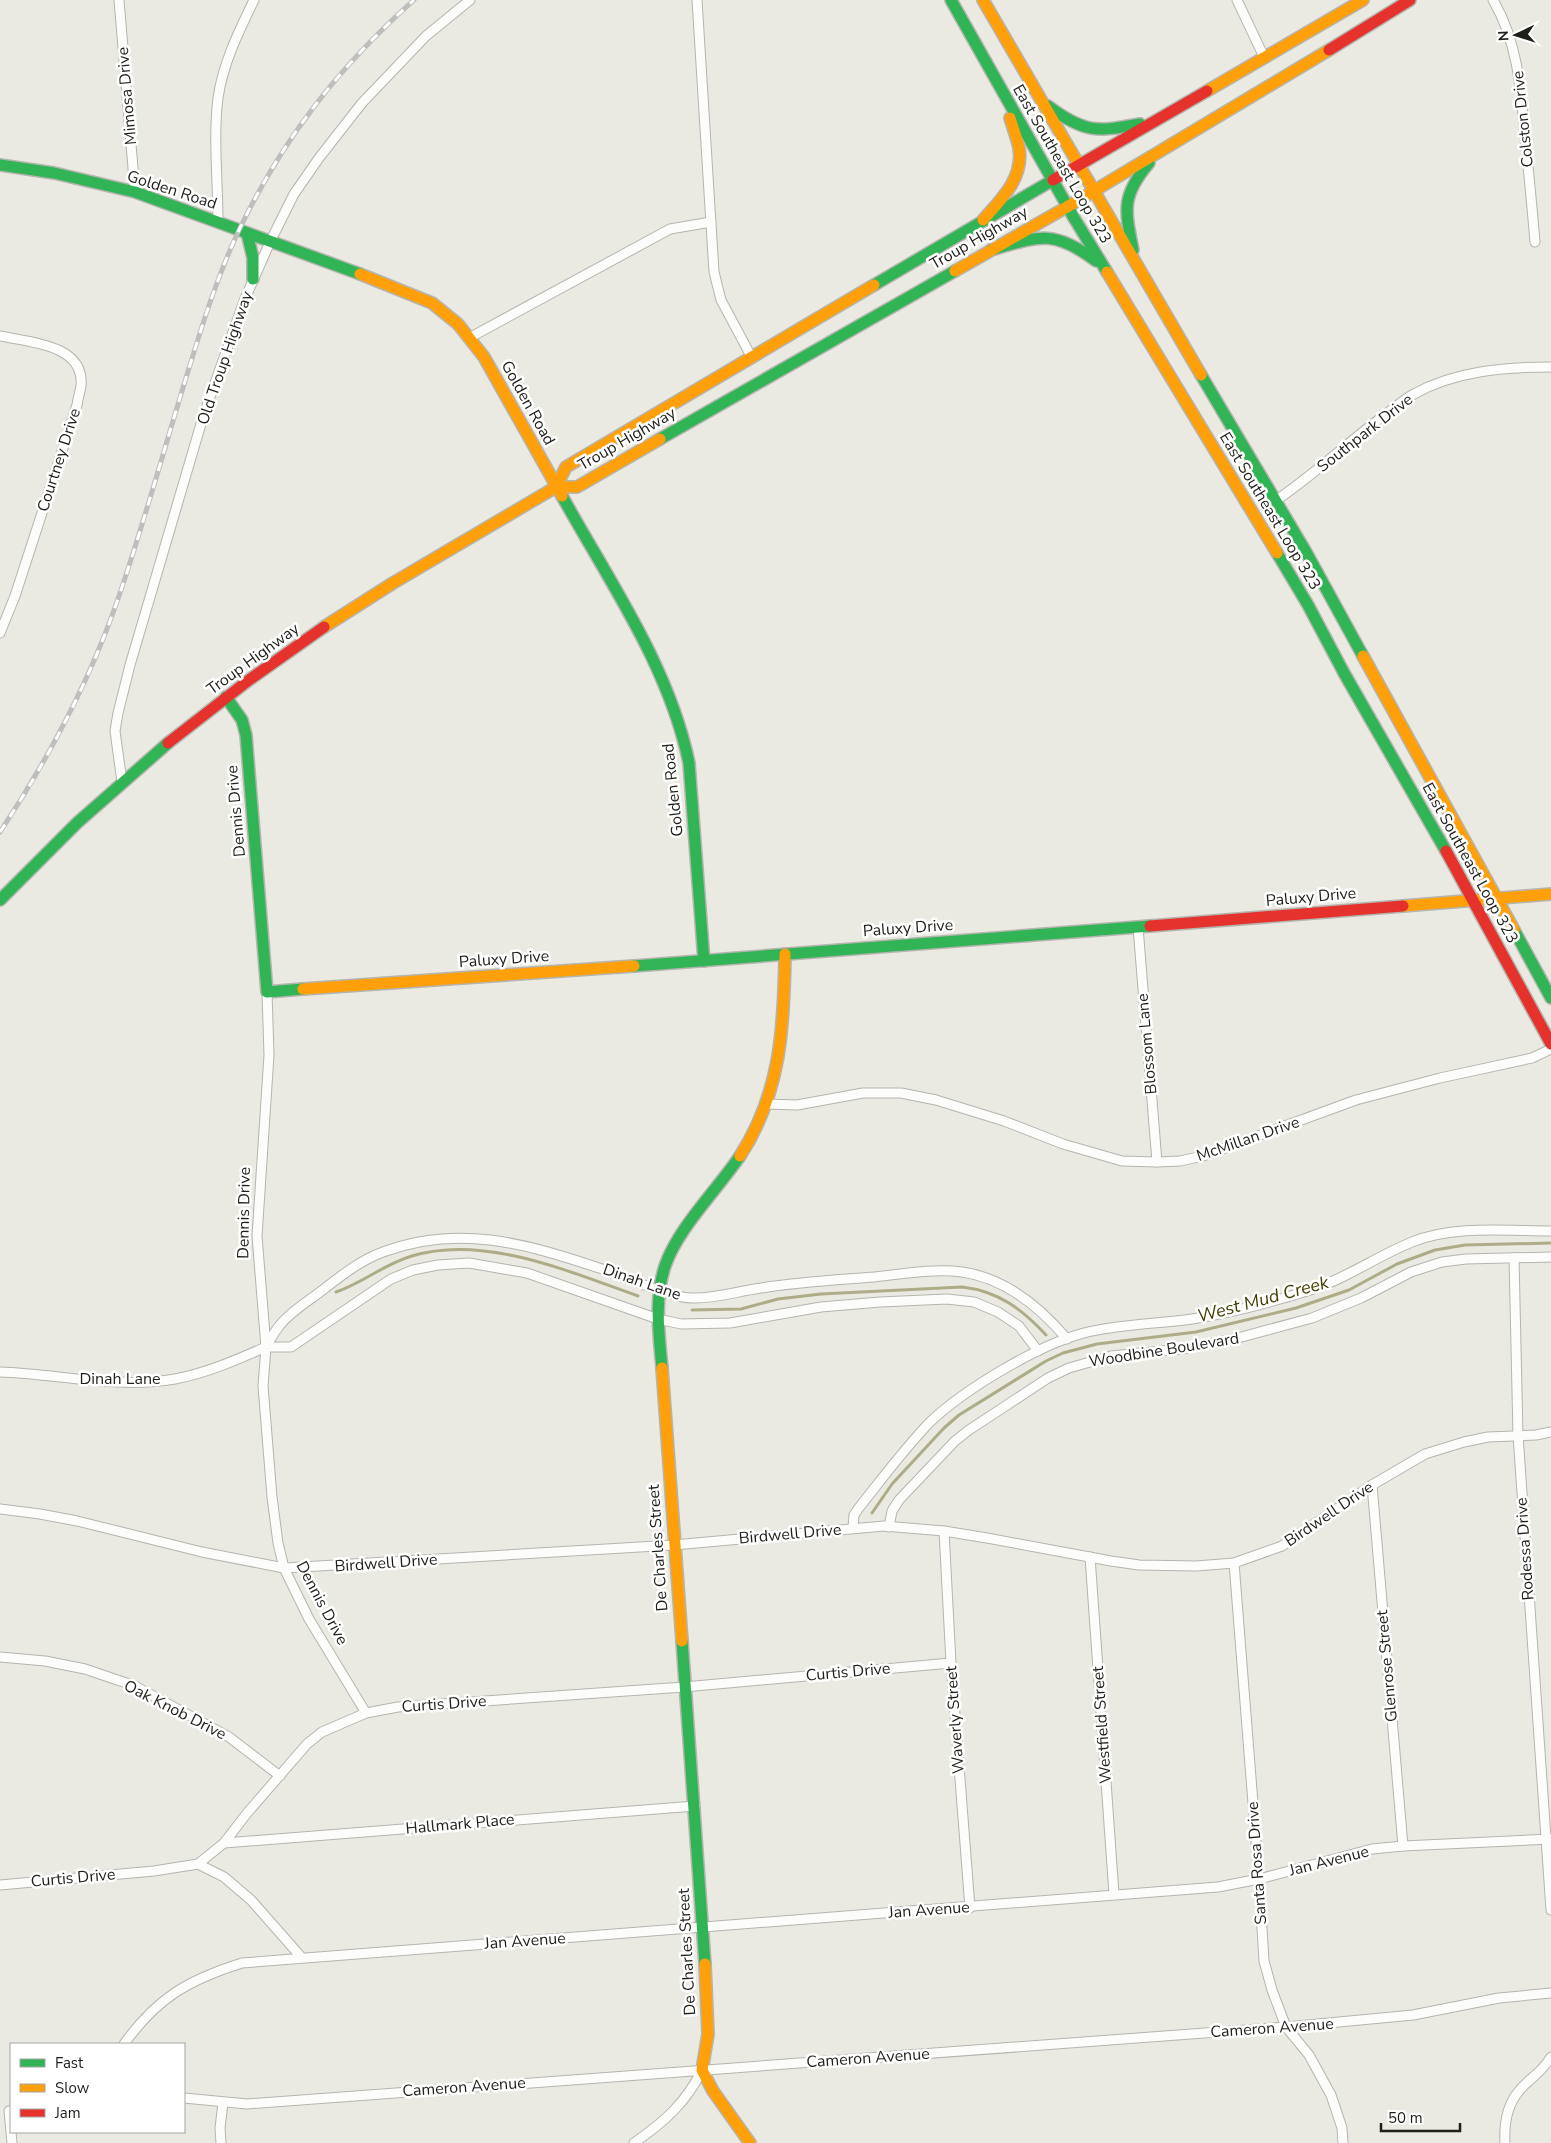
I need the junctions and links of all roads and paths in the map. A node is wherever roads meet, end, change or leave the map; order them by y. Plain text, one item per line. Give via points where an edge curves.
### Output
1 (119, 0) edge
2 (254, 0) edge
3 (470, 0) edge
4 (697, 0) edge
5 (951, 0) edge
6 (984, 0) edge
7 (1237, 0) edge
8 (1363, 0) edge
9 (1410, 0) edge
10 (1494, 0) edge
11 (1264, 58) junction
12 (1003, 94) junction
13 (1042, 102) junction
14 (1153, 122) junction
15 (1159, 153) junction
16 (0, 165) edge
17 (1078, 165) junction
18 (1053, 180) junction
19 (135, 192) junction
20 (1093, 192) junction
21 (1068, 206) junction
22 (983, 220) junction
23 (218, 222) junction
24 (711, 222) junction
25 (247, 233) junction
26 (270, 242) junction
27 (1535, 242) dead end
28 (991, 250) junction
29 (1135, 262) junction
30 (1103, 266) junction
31 (253, 279) junction
32 (0, 336) edge
33 (469, 338) junction
34 (752, 358) junction
35 (1551, 367) edge
36 (556, 487) junction
37 (1275, 501) junction
38 (0, 633) edge
39 (226, 698) junction
40 (122, 782) junction
41 (1551, 894) edge
42 (1494, 898) junction
43 (1472, 899) junction
44 (0, 900) edge
45 (1138, 927) junction
46 (785, 954) junction
47 (704, 960) junction
48 (267, 992) junction
49 (1551, 998) edge
50 (1551, 1044) edge
51 (1551, 1049) edge
52 (766, 1104) junction
53 (1157, 1162) junction
54 (1551, 1230) edge
55 (1551, 1257) edge
56 (1514, 1258) junction
57 (662, 1290) junction
58 (658, 1319) junction
59 (1067, 1339) junction
60 (266, 1347) junction
61 (1038, 1351) junction
62 (0, 1372) edge
63 (1551, 1432) edge
64 (1518, 1435) junction
65 (1372, 1485) junction
66 (0, 1509) edge
67 (889, 1527) junction
68 (852, 1528) junction
69 (944, 1532) junction
70 (674, 1545) junction
71 (1090, 1557) junction
72 (1234, 1564) junction
73 (284, 1568) junction
74 (0, 1657) edge
75 (951, 1663) junction
76 (684, 1687) junction
77 (366, 1713) junction
78 (280, 1776) junction
79 (695, 1806) junction
80 (1548, 1839) edge
81 (224, 1843) junction
82 (1403, 1846) junction
83 (198, 1864) junction
84 (1259, 1879) junction
85 (0, 1885) edge
86 (1114, 1894) junction
87 (970, 1908) junction
88 (1551, 1910) edge
89 (702, 1927) junction
90 (302, 1958) junction
91 (1551, 1993) edge
92 (1286, 2027) junction
93 (125, 2043) edge
94 (1551, 2057) edge
95 (702, 2070) junction
96 (185, 2098) edge
97 (223, 2103) junction
98 (7, 2111) edge
99 (10, 2130) edge
100 (221, 2143) edge
101 (634, 2143) edge
102 (750, 2143) edge
103 (1343, 2143) edge
104 (1504, 2143) edge

1 - 19 street, Mimosa Drive
2 - 23 street via 236,37 218,96
3 - 26 street, Old Troup Highway via 426,36 362,103 294,194
4 - 24 street
5 - 12 main road, East Southeast Loop 323
6 - 13 main road, East Southeast Loop 323
7 - 11 street
8 - 11 main road, Troup Highway
9 - 15 main road, Troup Highway
10 - 27 street, Colston Drive via 1516,60
11 - 14 main road, Troup Highway
12 - 18 main road, East Southeast Loop 323
12 - 22 main road via 1020,149 1019,168 1008,190
13 - 14 main road via 1071,123 1090,130 1105,131
13 - 17 main road, East Southeast Loop 323
14 - 17 main road, Troup Highway
15 - 20 main road, Troup Highway
15 - 29 main road via 1136,179 1127,199 1126,213
16 - 19 main road, Golden Road via 54,173
17 - 18 main road, Troup Highway
17 - 20 main road, East Southeast Loop 323
18 - 21 main road, East Southeast Loop 323
18 - 22 main road, Troup Highway
19 - 23 main road, Golden Road
20 - 21 main road, Troup Highway
20 - 29 main road, East Southeast Loop 323
21 - 28 main road, Troup Highway
21 - 30 main road, East Southeast Loop 323
22 - 34 main road, Troup Highway
23 - 25 main road, Golden Road
24 - 33 street via 670,229
24 - 34 street via 714,272 722,300
25 - 26 main road, Golden Road
25 - 31 main road via 254,258
26 - 31 street, Old Troup Highway
26 - 33 main road, Golden Road via 385,283 432,304 458,324
28 - 30 main road via 1036,237 1051,237 1076,246
28 - 36 main road, Troup Highway via 577,487
29 - 37 main road, East Southeast Loop 323
30 - 43 main road, East Southeast Loop 323 via 1308,605
31 - 40 street, Old Troup Highway via 203,418 130,665 116,730
32 - 38 street, Courtney Drive via 56,348 70,357 78,368 81,384 18,587
33 - 36 main road, Golden Road via 484,357
34 - 36 main road, Troup Highway via 566,467
35 - 37 street, Southpark Drive via 1489,370 1452,379 1414,394
36 - 39 main road, Troup Highway via 338,618
36 - 47 main road, Golden Road via 652,658 684,734
37 - 42 main road, East Southeast Loop 323 via 1306,552
39 - 40 main road, Troup Highway
39 - 48 main road, Dennis Drive via 242,720 246,735
40 - 44 main road, Troup Highway
41 - 42 main road, Paluxy Drive
42 - 43 main road, Paluxy Drive
42 - 49 main road, East Southeast Loop 323
43 - 45 main road, Paluxy Drive
43 - 50 main road, East Southeast Loop 323
45 - 46 main road, Paluxy Drive
45 - 53 street, Blossom Lane
46 - 47 main road, Paluxy Drive
46 - 52 main road, De Charles Street via 784,1026
47 - 48 main road, Paluxy Drive
48 - 60 street, Dennis Drive via 269,1055 257,1228
51 - 53 street, McMillan Drive via 1532,1058 1356,1100 1203,1156
52 - 53 street, McMillan Drive via 797,1105 863,1093 901,1093 945,1102 1097,1155 1122,1161
52 - 57 main road, De Charles Street via 752,1137 680,1236 664,1268
54 - 59 street, Woodbine Boulevard via 1434,1235 1309,1290 1209,1316 1110,1328
55 - 56 street, Woodbine Boulevard
56 - 64 street, Rodessa Drive
56 - 67 street, Woodbine Boulevard via 1442,1262 1411,1272 1362,1298 1312,1318 1228,1340 1182,1349 1111,1356 1069,1368 1011,1402 955,1441 899,1500
57 - 58 main road, De Charles Street
57 - 59 street, Dinah Lane via 689,1298 716,1298 804,1282 962,1272 1008,1287
57 - 60 street, Dinah Lane via 525,1246 492,1239 449,1236 381,1252 350,1269 280,1324
58 - 60 street, Dinah Lane via 527,1273 469,1263 438,1265 390,1279 291,1347
58 - 61 street, Dinah Lane via 681,1324 730,1324 821,1307 947,1299 974,1302 998,1312 1019,1326
58 - 70 main road, De Charles Street
59 - 61 street, Woodbine Boulevard
60 - 62 street, Dinah Lane via 213,1370 147,1382 109,1382
60 - 73 street, Dennis Drive via 264,1386 272,1497
61 - 68 street, Woodbine Boulevard via 971,1390 932,1421 858,1509
63 - 64 street, Birdwell Drive
64 - 65 street, Birdwell Drive via 1488,1437 1440,1448
64 - 80 street, Rodessa Drive
65 - 72 street, Birdwell Drive via 1282,1546
65 - 82 street, Glenrose Street
66 - 73 street, Birdwell Drive via 76,1521
67 - 68 street, Birdwell Drive
67 - 69 street, Birdwell Drive
68 - 70 street, Birdwell Drive
69 - 71 street, Birdwell Drive
69 - 75 street, Waverly Street
70 - 73 street, Birdwell Drive
70 - 76 main road, De Charles Street
71 - 72 street, Birdwell Drive via 1139,1564
71 - 86 street, Westfield Street
72 - 84 street, Santa Rosa Drive
73 - 77 street, Dennis Drive via 309,1619
74 - 78 street, Oak Knob Drive via 86,1669 135,1686 230,1737
75 - 76 street, Curtis Drive
75 - 87 street, Waverly Street
76 - 77 street, Curtis Drive via 398,1707
76 - 79 main road, De Charles Street
77 - 78 street, Curtis Drive via 322,1732 307,1744
78 - 81 street, Curtis Drive
79 - 81 street, Hallmark Place
79 - 89 main road, De Charles Street
80 - 82 street, Jan Avenue
80 - 88 street, Rodessa Drive
81 - 83 street, Curtis Drive
82 - 84 street, Jan Avenue via 1372,1849
83 - 85 street, Curtis Drive
83 - 90 street via 224,1877 251,1900
84 - 86 street, Jan Avenue via 1218,1887
84 - 92 street, Santa Rosa Drive via 1264,1961
86 - 87 street, Jan Avenue
87 - 89 street, Jan Avenue
89 - 90 street, Jan Avenue
89 - 95 main road, De Charles Street via 708,2034
90 - 93 street, Jan Avenue via 242,1963 193,1981 162,2001
91 - 92 street, Cameron Avenue via 1499,1998 1413,2015
92 - 95 street, Cameron Avenue
92 - 103 street, Santa Rosa Drive via 1309,2055 1328,2088 1342,2128
94 - 104 street via 1510,2105
95 - 97 street, Cameron Avenue via 247,2104
95 - 101 street, De Charles Street via 692,2090 670,2115
95 - 102 main road
96 - 97 street, Cameron Avenue
97 - 100 street
98 - 99 street

